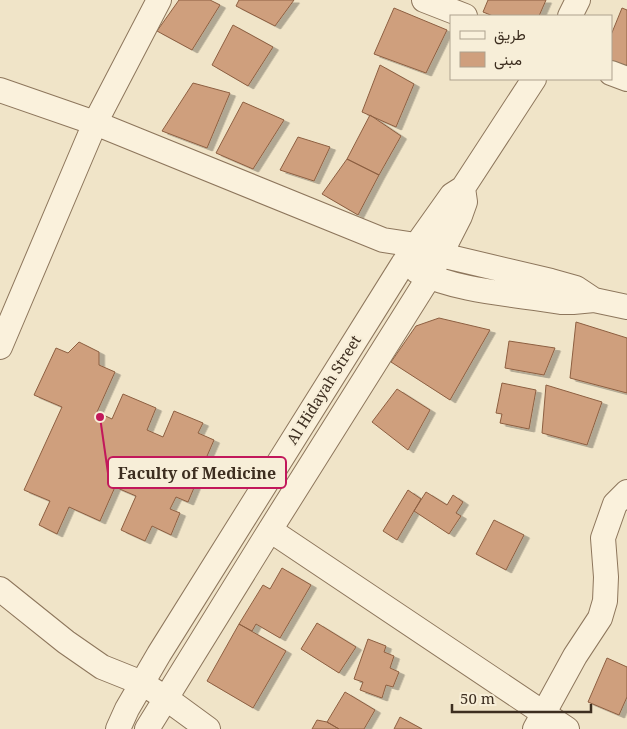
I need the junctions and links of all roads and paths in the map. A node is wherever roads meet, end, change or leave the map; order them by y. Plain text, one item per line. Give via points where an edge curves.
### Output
1 (159, 0) edge
2 (424, 0) edge
3 (578, 0) edge
4 (462, 15) edge
5 (570, 15) edge
6 (612, 73) edge
7 (627, 79) edge
8 (533, 80) edge
9 (0, 90) edge
10 (95, 123) junction
11 (463, 188) junction
12 (410, 255) junction
13 (441, 255) junction
14 (429, 277) junction
15 (594, 300) junction
16 (627, 307) edge
17 (0, 347) edge
18 (627, 492) edge
19 (270, 530) junction
20 (0, 589) edge
21 (102, 667) junction
22 (142, 683) junction
23 (166, 698) junction
24 (122, 719) edge
25 (540, 722) edge
26 (152, 727) edge
27 (208, 729) edge
28 (568, 729) edge

1 - 10 street
2 - 4 street
3 - 5 street
6 - 7 street
8 - 11 street, Al Hidayah Street
9 - 10 street
10 - 12 street via 383,240
10 - 17 street
11 - 12 street, Al Hidayah Street via 452,195
11 - 13 street, Al Hidayah Street via 465,202
12 - 13 street
12 - 14 street
12 - 22 street, Al Hidayah Street via 246,512
13 - 14 street, Al Hidayah Street
13 - 15 street via 576,288
14 - 15 street via 561,302
14 - 19 street, Al Hidayah Street
15 - 16 street
18 - 25 street via 615,504 603,538 606,577 600,618 575,656
19 - 23 street, Al Hidayah Street
19 - 25 street
20 - 21 street
21 - 22 street
21 - 24 street
22 - 23 street
22 - 24 street, Al Hidayah Street
23 - 26 street, Al Hidayah Street
23 - 27 street
24 - 26 street
25 - 28 street

